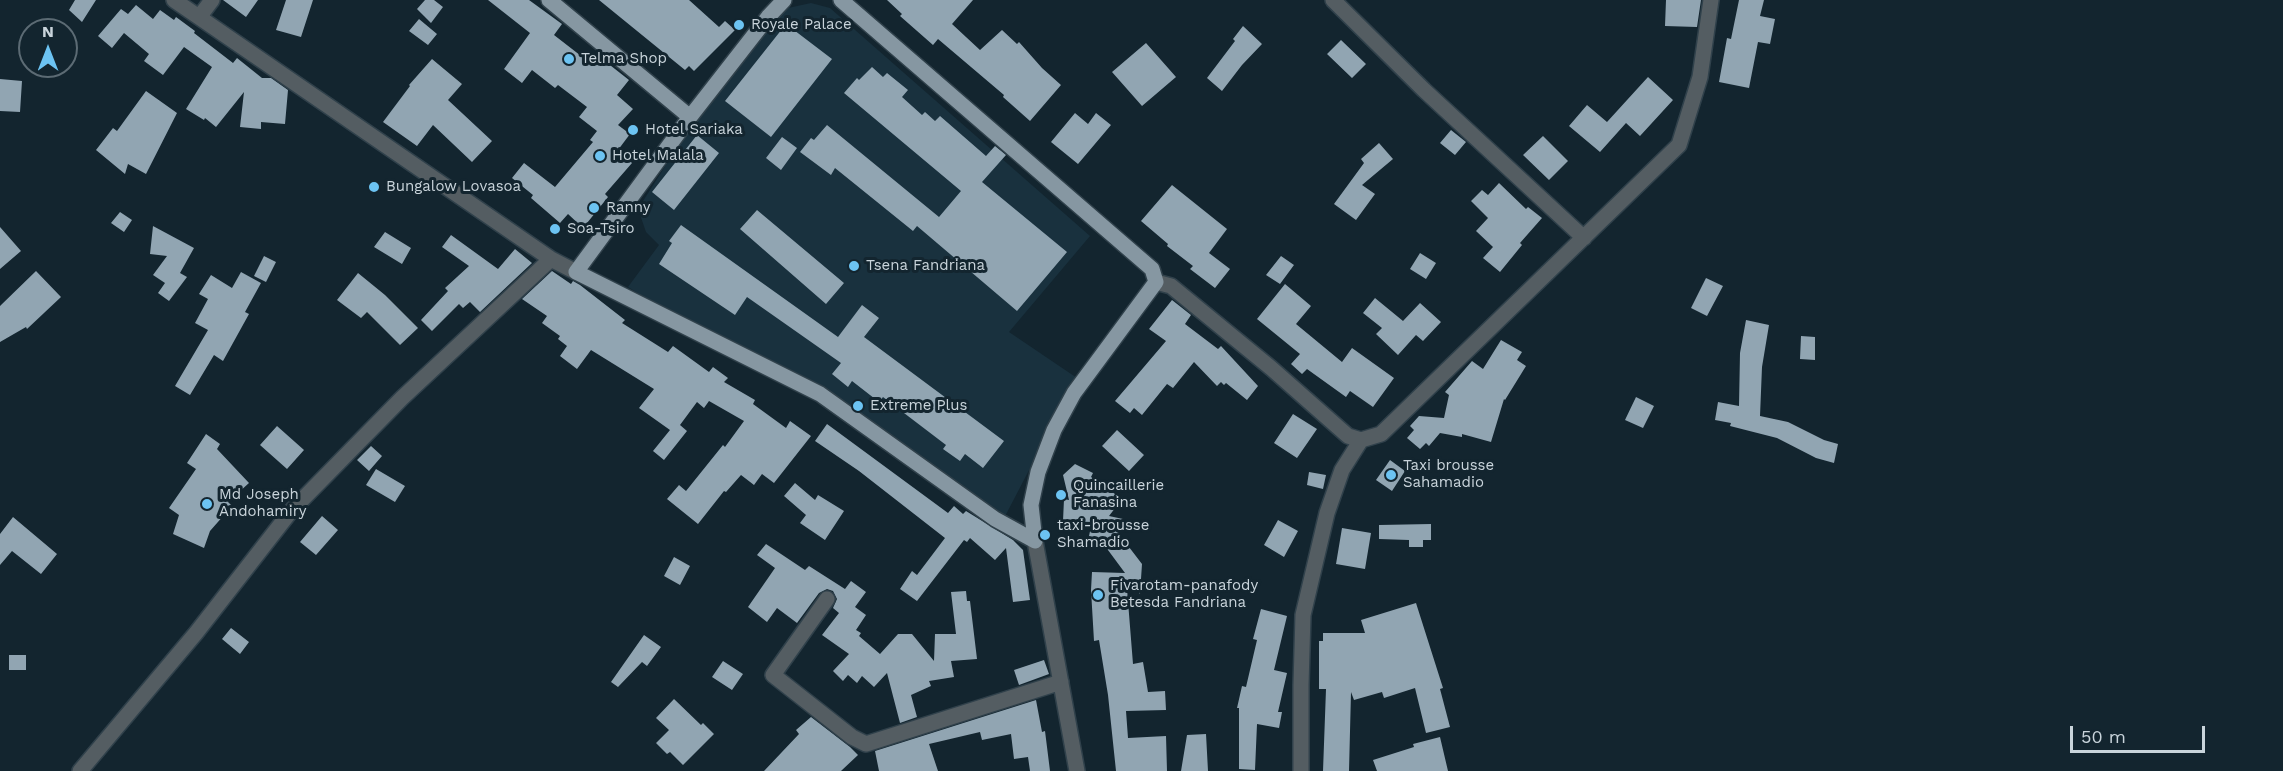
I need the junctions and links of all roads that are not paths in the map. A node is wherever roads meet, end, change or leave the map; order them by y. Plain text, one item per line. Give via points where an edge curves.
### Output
1 (174, 0) edge
2 (212, 0) edge
3 (549, 0) edge
4 (784, 0) edge
5 (841, 0) edge
6 (1333, 0) edge
7 (1711, 0) edge
8 (200, 16) junction
9 (690, 117) junction
10 (1584, 238) junction
11 (551, 259) junction
12 (576, 272) junction
13 (1156, 282) junction
14 (1361, 440) junction
15 (1035, 541) junction
16 (828, 599) dead end
17 (1061, 682) junction
18 (80, 771) edge
19 (1077, 771) edge
20 (1301, 771) edge

1 - 8 street
2 - 8 street
3 - 9 main road
4 - 9 main road
5 - 13 main road via 1152,269
6 - 10 street
7 - 10 street via 1700,77 1678,145
8 - 11 street
9 - 12 main road
10 - 14 street via 1380,434
11 - 12 street
11 - 18 street via 394,405 291,511 196,633
12 - 15 main road via 820,394 995,519
13 - 14 street via 1171,286 1348,436
13 - 15 main road via 1074,393 1054,430 1031,505
14 - 20 street via 1342,470 1327,513 1303,615
15 - 17 street
16 - 17 street via 773,675 866,744
17 - 19 street

